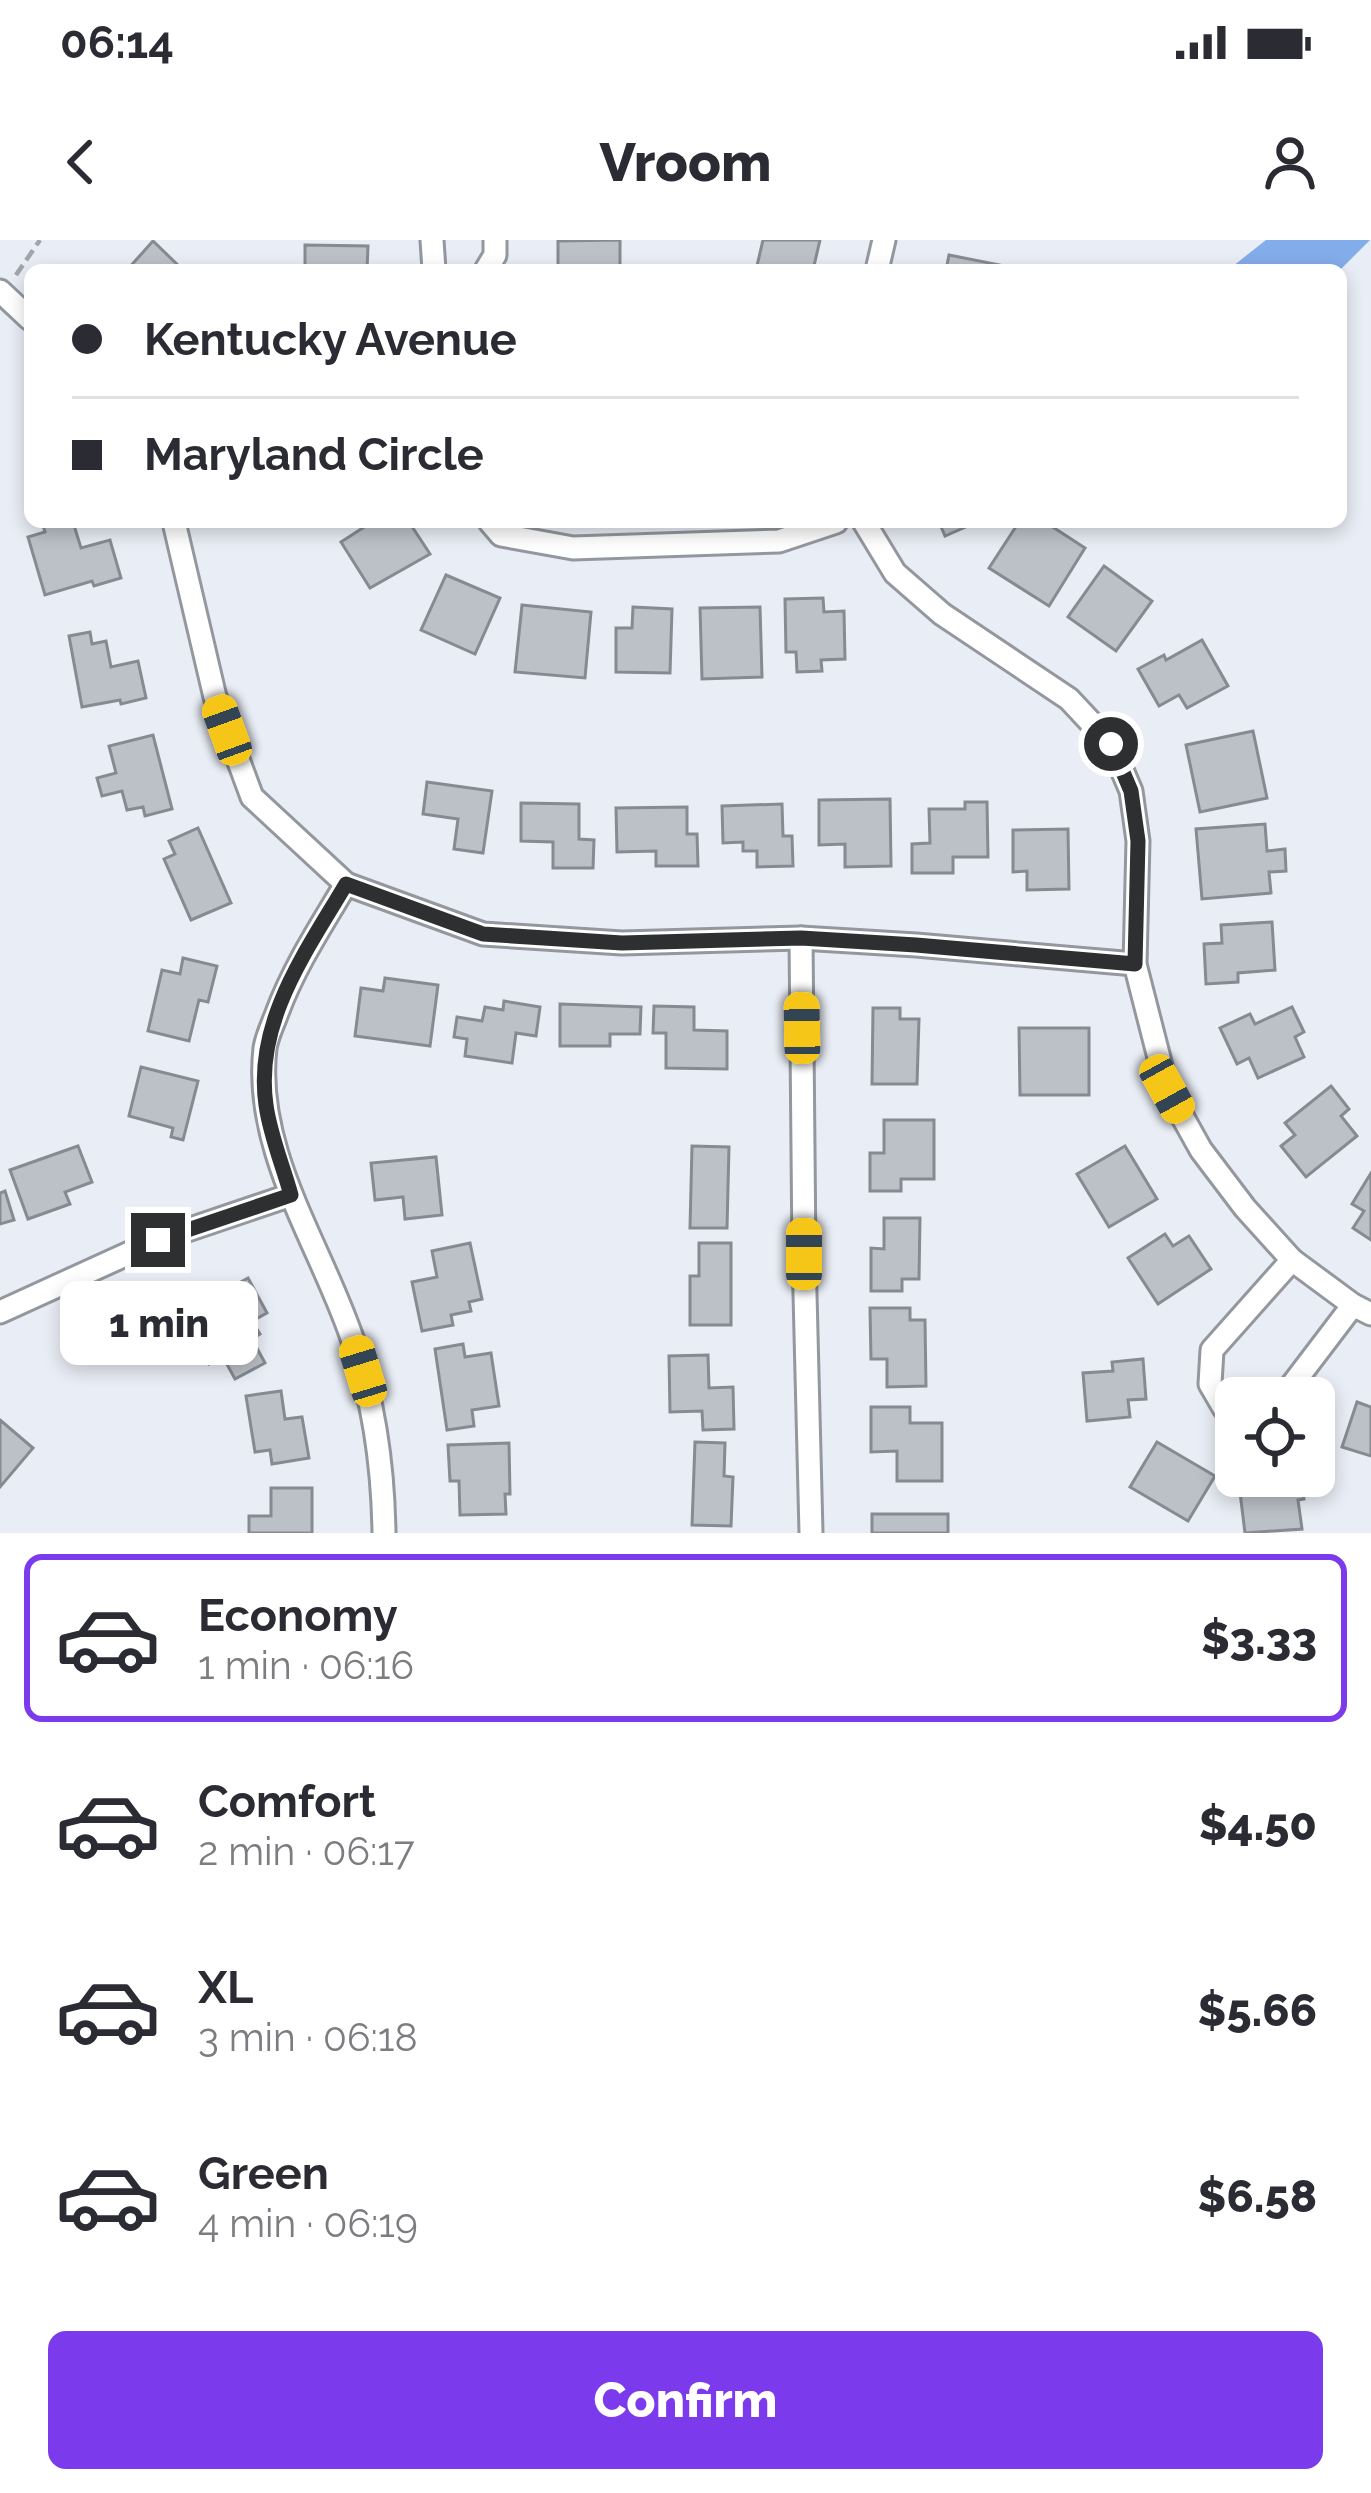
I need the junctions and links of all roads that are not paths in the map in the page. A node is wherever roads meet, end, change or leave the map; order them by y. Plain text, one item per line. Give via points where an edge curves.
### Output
1 (2, 292) edge
2 (24, 313) edge
3 (176, 528) edge
4 (495, 528) edge
5 (818, 528) edge
6 (868, 528) edge
7 (346, 884) junction
8 (801, 938) junction
9 (1135, 964) junction
10 (291, 1195) junction
11 (1292, 1260) junction
12 (1362, 1309) edge
13 (0, 1312) edge
14 (1300, 1377) edge
15 (1215, 1393) edge
16 (384, 1533) edge
17 (811, 1533) edge

1 - 2 street
3 - 7 street via 215,697 252,797
4 - 5 street via 573,548 779,541
6 - 9 street via 895,573 1069,699 1111,744 1131,791 1138,841
7 - 8 street via 483,934 622,943
7 - 10 street via 288,982 266,1045 266,1106
8 - 9 street
8 - 17 street
9 - 11 street via 1167,1089 1201,1150
10 - 13 street via 158,1240
10 - 16 street via 373,1403
11 - 12 street
11 - 15 street via 1212,1350
12 - 14 street

